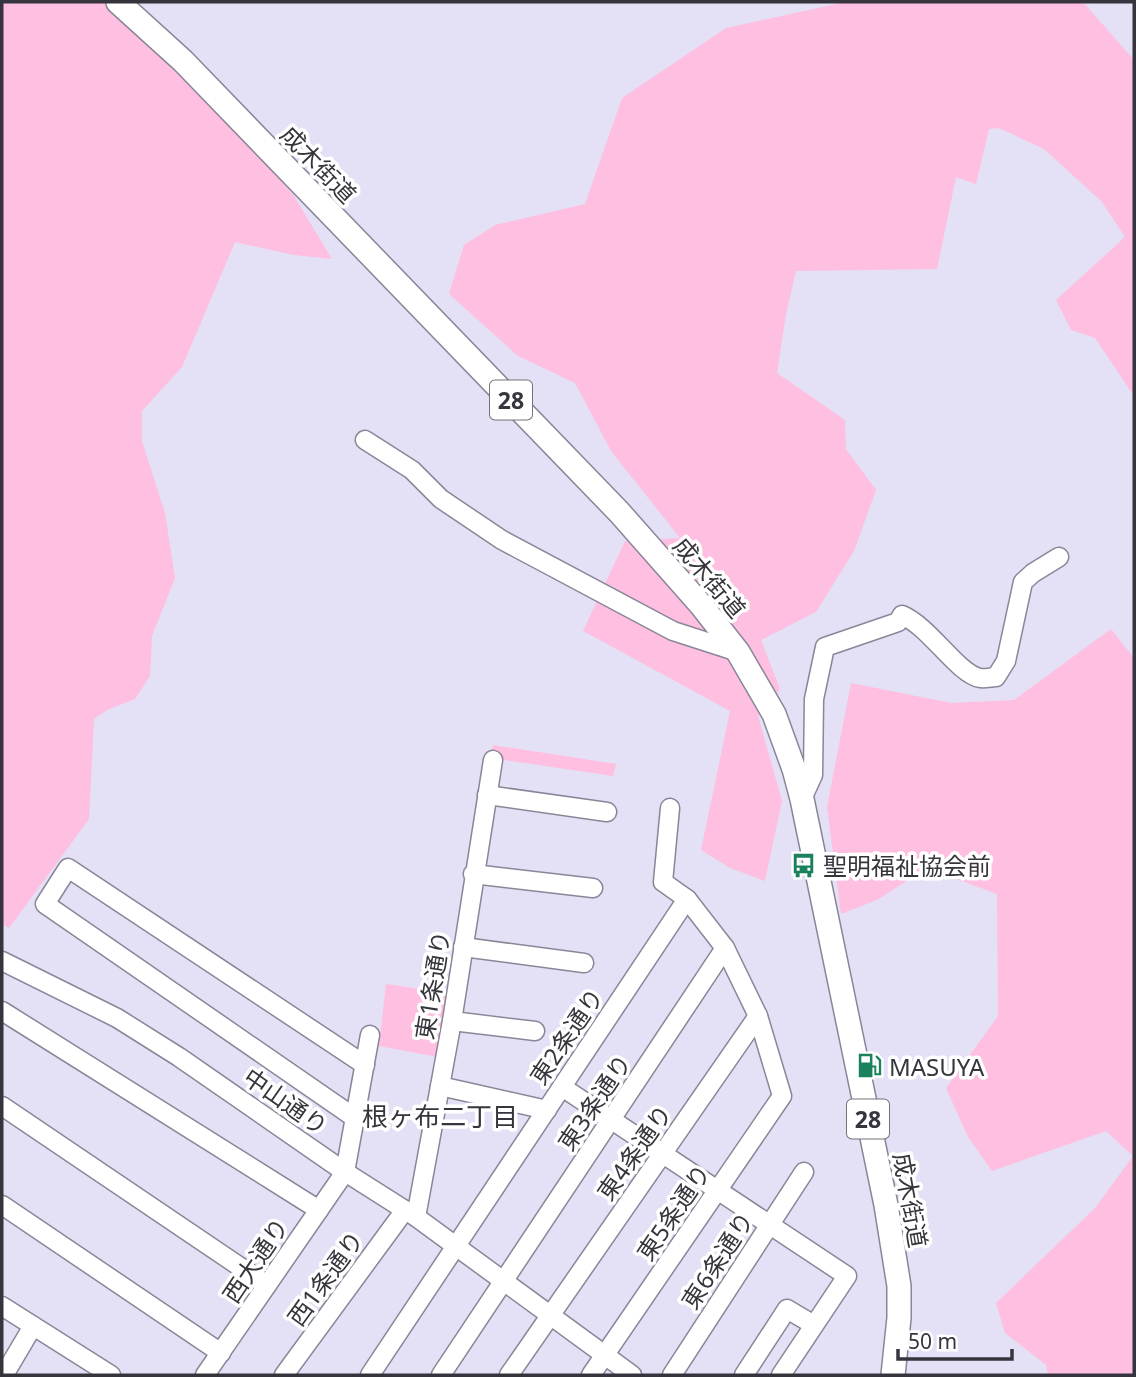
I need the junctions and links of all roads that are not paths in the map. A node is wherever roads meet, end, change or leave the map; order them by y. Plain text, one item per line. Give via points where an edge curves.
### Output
1 (118, 2) edge
2 (365, 440) dead end
3 (1059, 556) dead end
4 (738, 652) junction
5 (493, 760) dead end
6 (487, 795) junction
7 (802, 799) junction
8 (670, 808) dead end
9 (607, 812) dead end
10 (473, 874) junction
11 (593, 888) dead end
12 (687, 899) junction
13 (463, 947) junction
14 (725, 948) junction
15 (2, 961) edge
16 (584, 962) dead end
17 (758, 1016) junction
18 (4, 1017) edge
19 (452, 1021) junction
20 (535, 1031) dead end
21 (370, 1035) dead end
22 (365, 1065) junction
23 (440, 1086) junction
24 (562, 1087) junction
25 (2, 1106) edge
26 (547, 1110) junction
27 (355, 1118) junction
28 (611, 1120) junction
29 (663, 1154) junction
30 (345, 1172) junction
31 (804, 1172) dead end
32 (717, 1190) junction
33 (2, 1205) edge
34 (319, 1210) junction
35 (410, 1213) junction
36 (770, 1225) junction
37 (456, 1247) junction
38 (503, 1282) junction
39 (267, 1285) junction
40 (2, 1306) edge
41 (550, 1316) junction
42 (814, 1325) junction
43 (33, 1326) junction
44 (221, 1353) junction
45 (604, 1356) junction
46 (4, 1375) edge
47 (111, 1375) edge
48 (205, 1375) edge
49 (284, 1375) edge
50 (370, 1375) edge
51 (441, 1375) edge
52 (509, 1375) edge
53 (592, 1375) edge
54 (632, 1375) edge
55 (671, 1375) edge
56 (744, 1375) edge
57 (781, 1375) edge
58 (892, 1375) edge

1 - 4 main road, 成木街道 / 28 via 193,71 609,502
2 - 4 street via 502,540 673,631
3 - 7 street via 1023,582 1006,661 996,677 981,679 969,674 916,621 902,615 898,622 825,648 814,699 813,775
4 - 7 main road, 成木街道 / 28 via 774,714
5 - 6 street, 東1条通り
6 - 9 street
6 - 10 street, 東1条通り
7 - 58 main road, 成木街道 / 28 via 893,1246 899,1318
8 - 12 street via 663,882
10 - 11 street
10 - 13 street, 東1条通り
12 - 14 street
12 - 24 street, 東2条通り
13 - 16 street
13 - 19 street, 東1条通り
14 - 17 street
14 - 28 street, 東3条通り
15 - 30 street, 中山通り via 117,1018
17 - 29 street, 東4条通り
17 - 32 street, 東5条通り via 782,1096
18 - 34 street
19 - 20 street
19 - 23 street, 東1条通り
21 - 22 street
22 - 27 street
22 - 27 street via 68,868 45,904
23 - 26 street
23 - 35 street, 東1条通り
24 - 26 street, 東2条通り
24 - 28 street
25 - 39 street
26 - 37 street, 東2条通り
27 - 30 street
28 - 29 street
28 - 38 street, 東3条通り
29 - 32 street
29 - 41 street, 東4条通り
30 - 34 street, 西大通り
30 - 35 street, 中山通り
31 - 36 street, 東6条通り
32 - 36 street
32 - 45 street, 東5条通り
33 - 44 street
34 - 39 street, 西大通り
35 - 37 street, 中山通り
35 - 49 street, 西1条通り
36 - 42 street via 847,1276
36 - 55 street, 東6条通り
37 - 38 street, 中山通り
37 - 50 street, 東2条通り
38 - 41 street, 中山通り
38 - 51 street, 東3条通り
39 - 44 street, 西大通り
40 - 43 street
41 - 45 street, 中山通り
41 - 52 street, 東4条通り
42 - 56 street via 787,1309
42 - 57 street
43 - 46 street
43 - 47 street
44 - 48 street, 西大通り
45 - 53 street, 東5条通り
45 - 54 street, 中山通り

